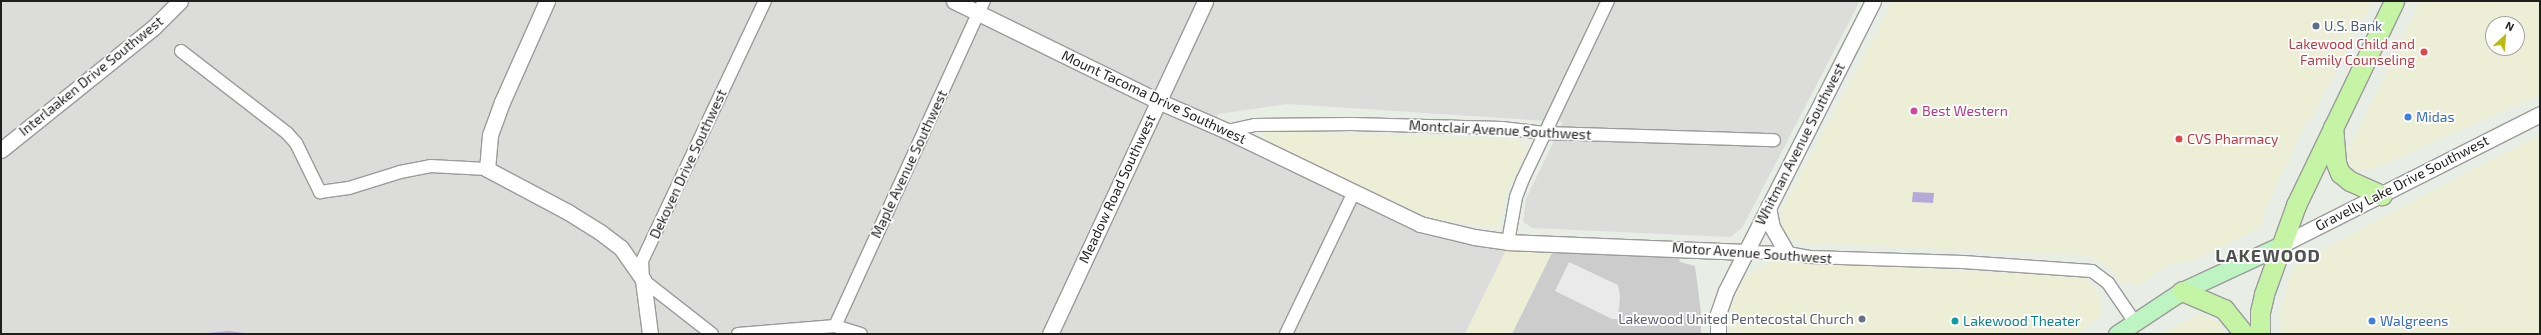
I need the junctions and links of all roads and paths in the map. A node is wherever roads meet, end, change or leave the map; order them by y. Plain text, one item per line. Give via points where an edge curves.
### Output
1 (180, 1) edge
2 (547, 1) edge
3 (765, 1) edge
4 (954, 1) edge
5 (1205, 1) edge
6 (1608, 1) edge
7 (1873, 1) edge
8 (2394, 1) edge
9 (982, 7) edge
10 (181, 51) dead end
11 (1158, 101) junction
12 (2540, 114) edge
13 (2333, 127) junction
14 (1227, 131) junction
15 (1545, 133) junction
16 (1774, 140) dead end
17 (1, 150) edge
18 (487, 169) junction
19 (1353, 194) junction
20 (2382, 195) junction
21 (1768, 207) junction
22 (1508, 242) junction
23 (2281, 245) junction
24 (1745, 252) junction
25 (1787, 253) junction
26 (644, 280) junction
27 (2182, 291) junction
28 (2134, 321) junction
29 (835, 326) junction
30 (650, 334) edge
31 (712, 334) edge
32 (738, 334) edge
33 (861, 334) edge
34 (1050, 334) edge
35 (1286, 334) edge
36 (1718, 334) edge
37 (2118, 334) edge
38 (2244, 334) edge
39 (2260, 334) edge

1 - 17 street, Interlaaken Drive Southwest via 153,28
2 - 18 street via 490,135
3 - 26 street, Dekoven Drive Southwest via 642,261
4 - 9 street, Mount Tacoma Drive Southwest
5 - 11 street, Meadow Road Southwest
6 - 15 street
7 - 21 street, Whitman Avenue Southwest
8 - 13 main road
9 - 11 street, Mount Tacoma Drive Southwest
9 - 29 street, Maple Avenue Southwest
10 - 18 street via 287,133 296,143 320,192 349,188 400,172 430,166
11 - 14 street, Mount Tacoma Drive Southwest
11 - 34 street, Meadow Road Southwest
12 - 20 street, Gravelly Lake Drive Southwest
13 - 20 main road via 2336,163 2340,172 2350,181
13 - 23 main road via 2296,205
14 - 15 street, Montclair Avenue Southwest via 1255,125 1352,124 1502,128
14 - 19 street, Mount Tacoma Drive Southwest
15 - 16 street, Montclair Avenue Southwest
15 - 22 street via 1516,197
18 - 26 street via 600,232 620,248
19 - 22 street, Motor Avenue Southwest via 1420,224
19 - 35 street
20 - 23 street, Gravelly Lake Drive Southwest
21 - 24 street, Whitman Avenue Southwest
21 - 25 street via 1772,227
22 - 24 street, Motor Avenue Southwest
23 - 27 main road, Gravelly Lake Drive Southwest
23 - 39 main road via 2264,294 2260,312
24 - 25 street, Motor Avenue Southwest
24 - 36 street, Whitman Avenue Southwest via 1718,314
25 - 28 street, Motor Avenue Southwest via 1810,257 1963,262 2092,271 2108,283
26 - 30 street, Dekoven Drive Southwest
26 - 31 street
27 - 28 main road, Gravelly Lake Drive Southwest
27 - 38 main road via 2224,309
28 - 37 main road, Gravelly Lake Drive Southwest
29 - 32 street
29 - 33 street

